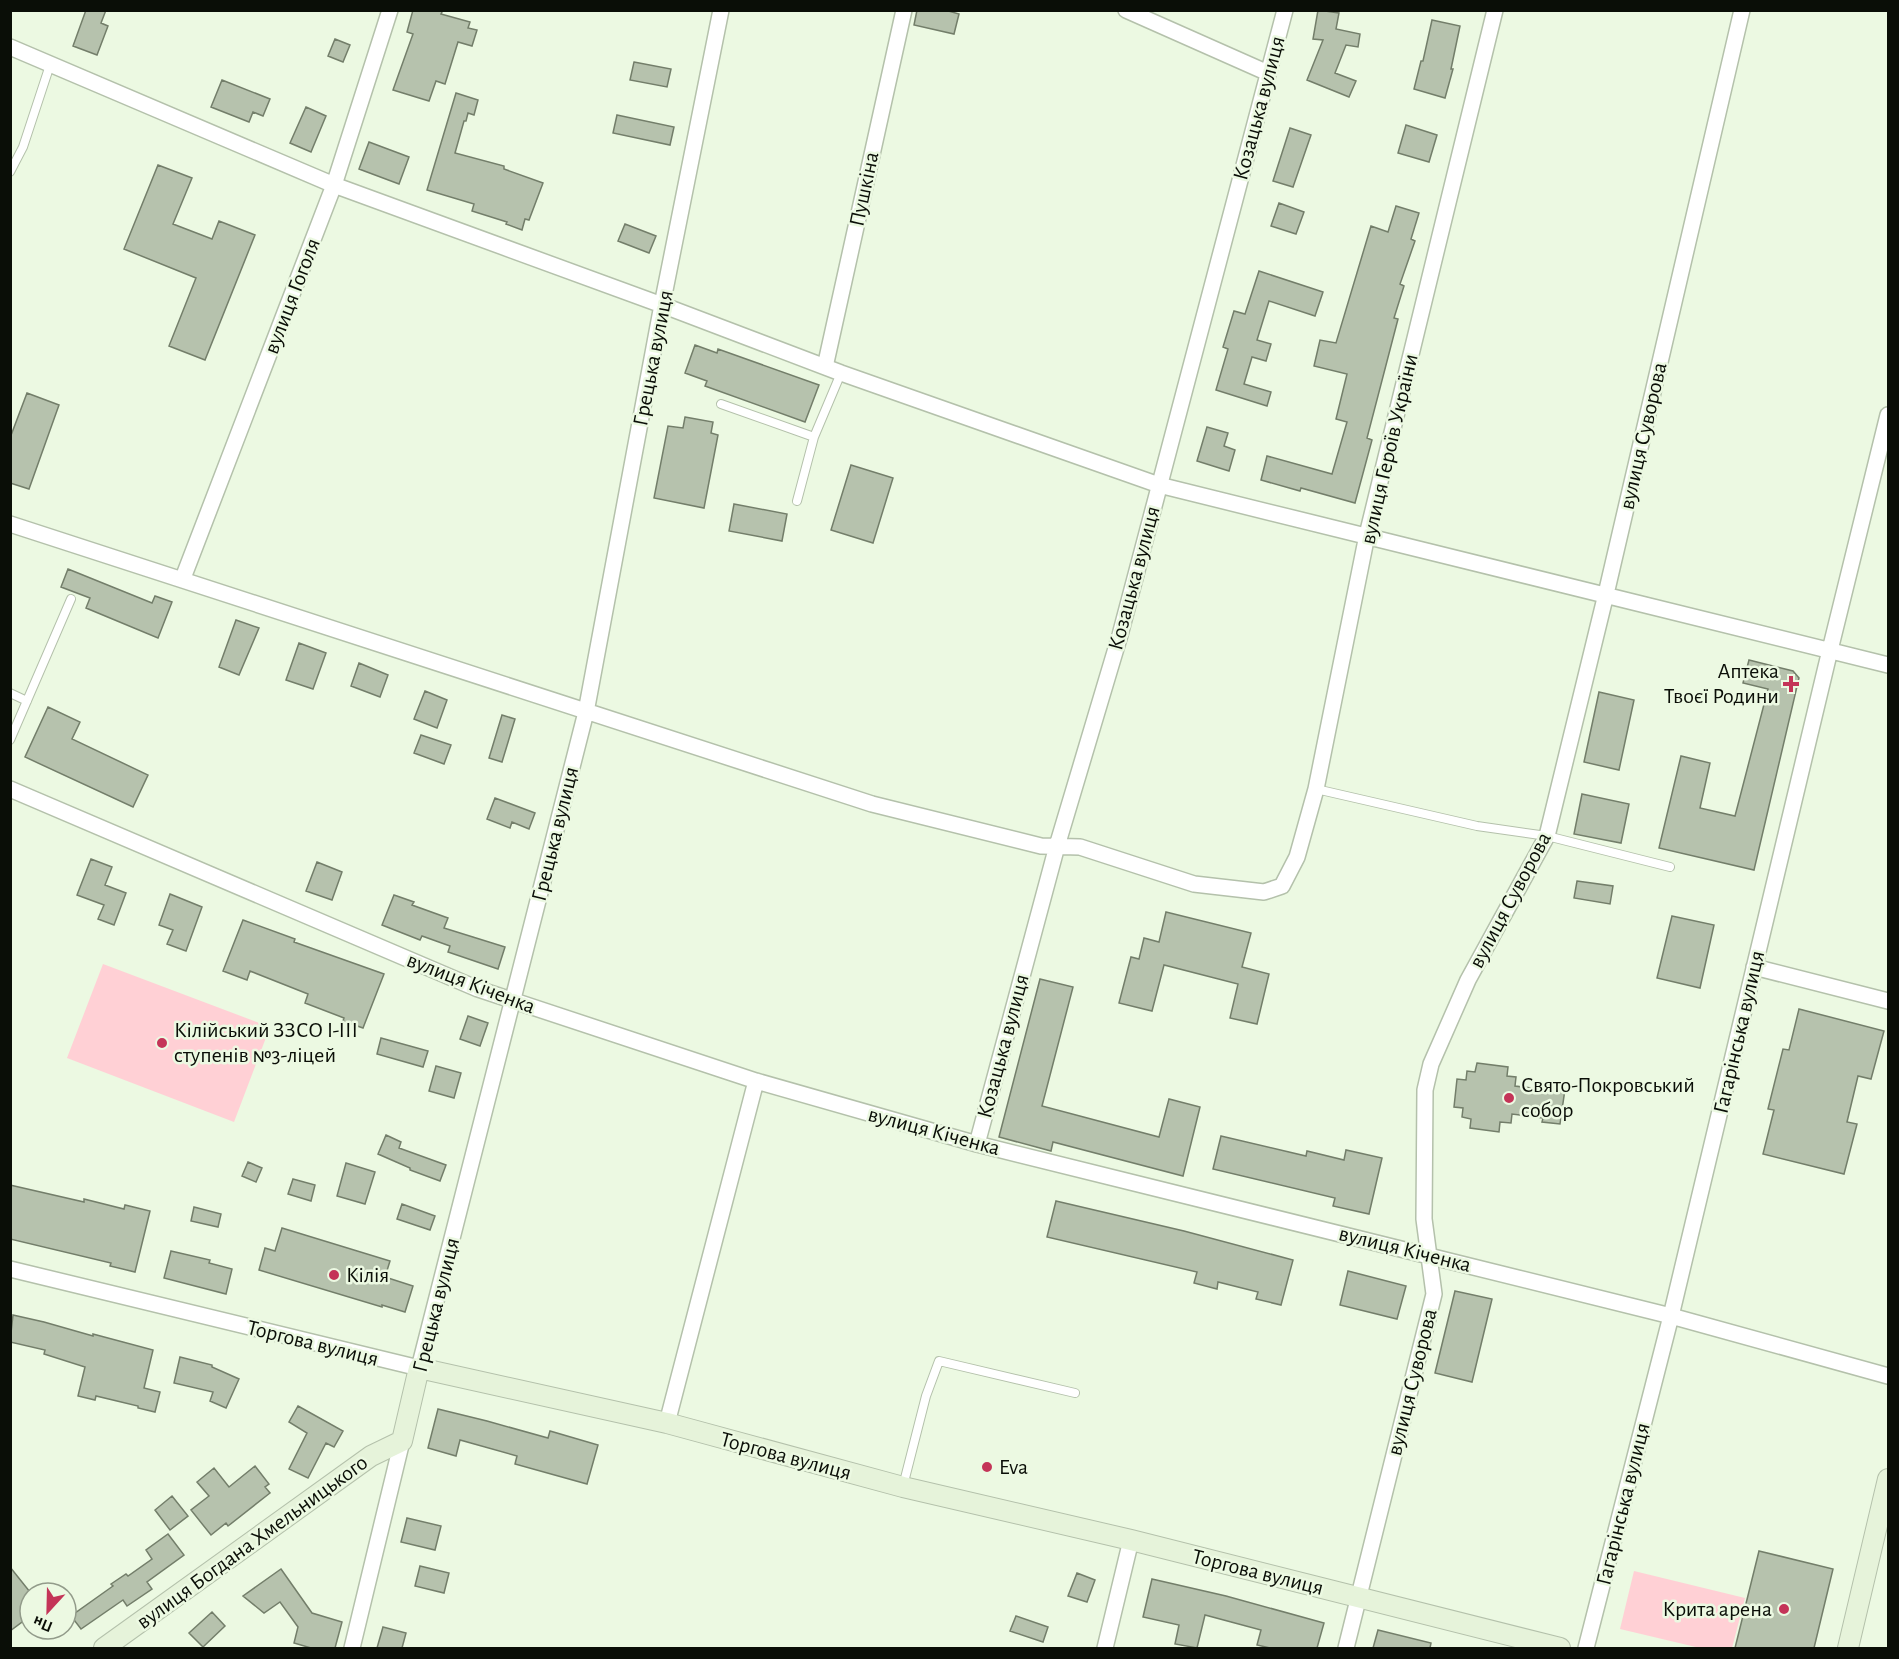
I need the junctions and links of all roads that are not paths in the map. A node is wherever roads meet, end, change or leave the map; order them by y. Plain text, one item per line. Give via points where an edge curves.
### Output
1 (390, 10) edge
2 (721, 10) edge
3 (904, 10) edge
4 (1126, 10) edge
5 (1285, 10) edge
6 (1495, 10) edge
7 (1742, 10) edge
8 (10, 47) edge
9 (50, 64) junction
10 (1268, 73) junction
11 (10, 172) edge
12 (334, 185) junction
13 (662, 305) junction
14 (825, 367) junction
15 (841, 373) junction
16 (720, 404) dead end
17 (1888, 415) edge
18 (814, 437) junction
19 (1159, 484) junction
20 (797, 501) dead end
21 (10, 524) edge
22 (1367, 535) junction
23 (183, 578) junction
24 (1606, 594) junction
25 (71, 599) dead end
26 (1830, 650) junction
27 (1888, 665) edge
28 (10, 693) edge
29 (27, 701) junction
30 (586, 712) junction
31 (10, 740) edge
32 (10, 789) edge
33 (1316, 789) junction
34 (1547, 836) junction
35 (1057, 846) junction
36 (1670, 867) dead end
37 (1754, 967) junction
38 (513, 1001) junction
39 (1888, 1001) edge
40 (756, 1081) junction
41 (977, 1144) junction
42 (1429, 1255) junction
43 (10, 1269) edge
44 (1671, 1316) junction
45 (419, 1368) junction
46 (1888, 1376) edge
47 (1075, 1393) dead end
48 (667, 1424) junction
49 (402, 1441) junction
50 (1888, 1479) edge
51 (903, 1487) junction
52 (1131, 1540) junction
53 (1358, 1596) junction
54 (104, 1648) edge
55 (352, 1648) edge
56 (1105, 1648) edge
57 (1346, 1648) edge
58 (1560, 1648) edge
59 (1586, 1648) edge
60 (1848, 1648) edge

1 - 12 street, вулиця Гоголя
2 - 13 street, Грецька вулиця
3 - 14 street, Пушкіна
4 - 10 street
5 - 10 street, Козацька вулиця
6 - 22 street, вулиця Героїв України
7 - 24 street, вулиця Суворова
8 - 9 street
9 - 11 lane via 23,147
9 - 12 street
10 - 19 street, Козацька вулиця
12 - 13 street
12 - 23 street, вулиця Гоголя
13 - 14 street
13 - 30 street, Грецька вулиця
14 - 15 street
15 - 18 lane
15 - 19 street
16 - 18 lane
17 - 26 street, Гагарінська вулиця
18 - 20 lane
19 - 22 street
19 - 35 street, Козацька вулиця via 1120,635
21 - 23 street
22 - 24 street
22 - 33 street, вулиця Героїв України
23 - 30 street
24 - 26 street
24 - 34 street, вулиця Суворова
25 - 29 lane
26 - 27 street
26 - 37 street, Гагарінська вулиця
28 - 29 lane
29 - 31 lane
30 - 35 street via 872,804 1041,846
30 - 38 street, Грецька вулиця
32 - 38 street, вулиця Кіченка
33 - 34 lane via 1477,826
33 - 35 street, вулиця Героїв України via 1297,857 1282,886 1264,892 1194,884 1080,847
34 - 36 lane
34 - 42 street, вулиця Суворова via 1468,980 1431,1064 1425,1090 1424,1219
35 - 41 street, Козацька вулиця
37 - 39 street
37 - 44 street, Гагарінська вулиця
38 - 40 street, вулиця Кіченка
38 - 45 street, Грецька вулиця
40 - 41 street, вулиця Кіченка
40 - 48 street
41 - 42 street, вулиця Кіченка
42 - 44 street, вулиця Кіченка
42 - 53 street, вулиця Суворова via 1434,1294
43 - 45 street, Торгова вулиця
44 - 46 street, вулиця Кіченка
44 - 59 street, Гагарінська вулиця
45 - 48 main road, Торгова вулиця
45 - 49 main road, Грецька вулиця
47 - 51 lane via 939,1361
48 - 51 main road, Торгова вулиця
49 - 54 main road, вулиця Богдана Хмельницького via 371,1456
49 - 55 street, Грецька вулиця
50 - 60 main road
51 - 52 main road, Торгова вулиця
52 - 53 main road, Торгова вулиця
52 - 56 street
53 - 57 street, вулиця Суворова
53 - 58 main road, Торгова вулиця

